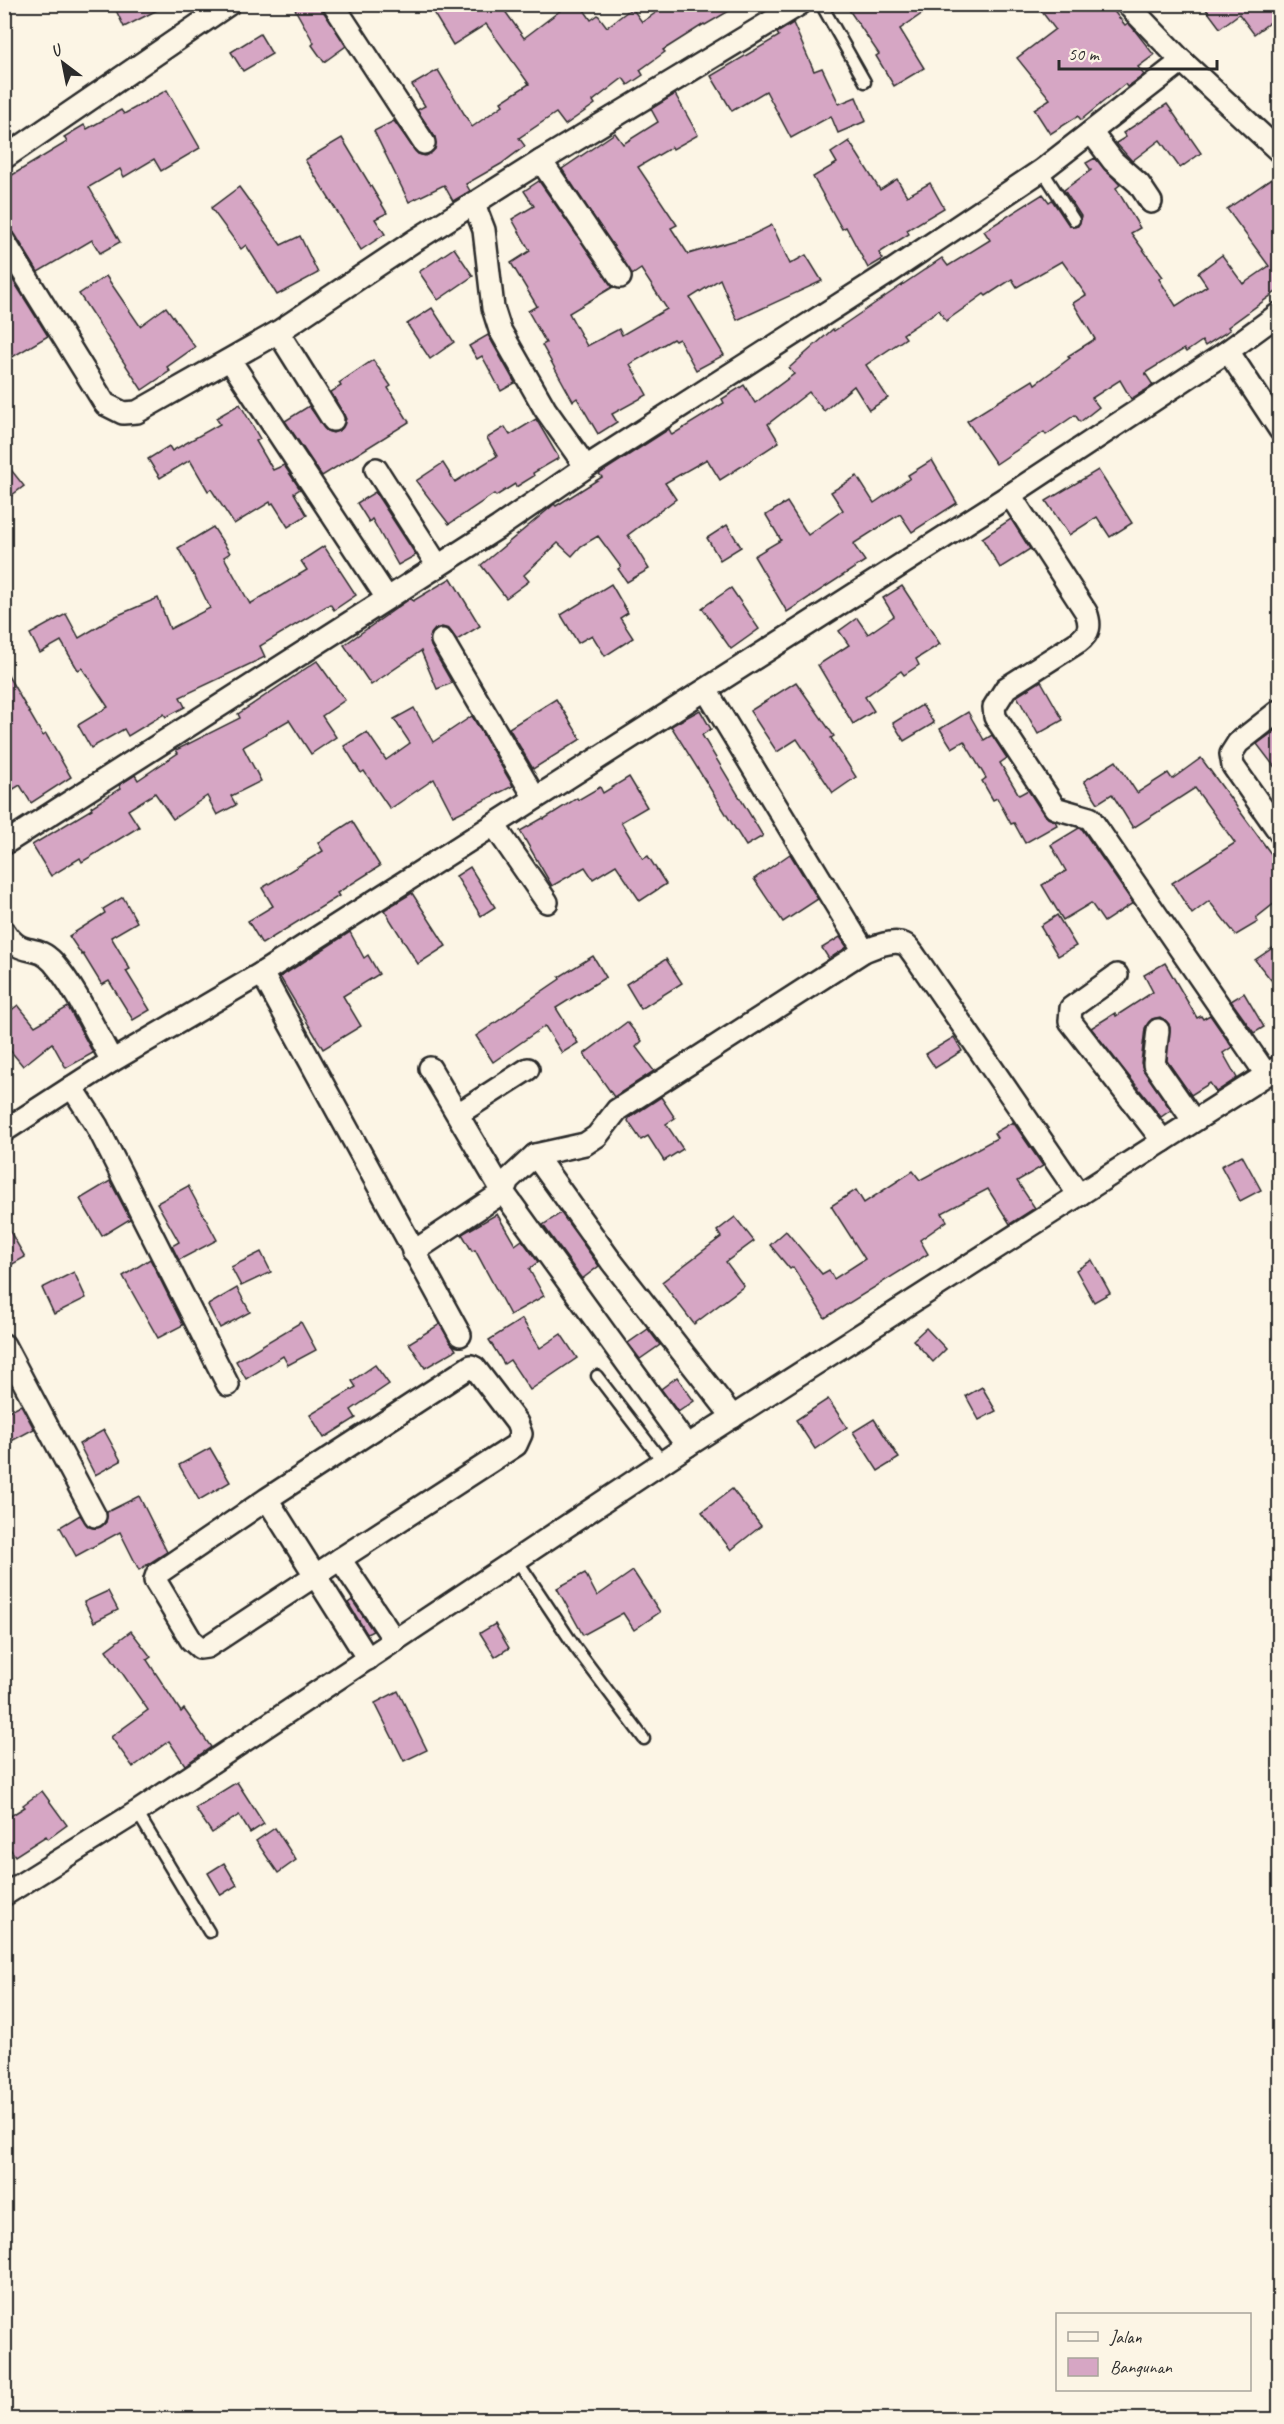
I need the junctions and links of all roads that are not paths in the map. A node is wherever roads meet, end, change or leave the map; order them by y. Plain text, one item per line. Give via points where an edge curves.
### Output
1 (229, 4) edge
2 (333, 4) edge
3 (800, 4) edge
4 (821, 4) edge
5 (1130, 5) edge
6 (1182, 62) junction
7 (865, 82) dead end
8 (1091, 132) junction
9 (424, 143) dead end
10 (1280, 152) edge
11 (4, 158) edge
12 (541, 161) junction
13 (1042, 170) junction
14 (1151, 202) dead end
15 (474, 204) junction
16 (1074, 220) dead end
17 (4, 240) edge
18 (620, 277) dead end
19 (1280, 313) edge
20 (278, 332) junction
21 (1228, 351) junction
22 (230, 360) junction
23 (333, 420) dead end
24 (1280, 430) edge
25 (586, 466) junction
26 (376, 469) dead end
27 (1010, 495) junction
28 (438, 566) junction
29 (387, 598) junction
30 (442, 640) dead end
31 (706, 690) junction
32 (1280, 710) edge
33 (535, 798) junction
34 (494, 825) junction
35 (1280, 833) edge
36 (4, 844) edge
37 (547, 903) dead end
38 (4, 931) edge
39 (864, 951) junction
40 (262, 973) junction
41 (1117, 975) dead end
42 (1158, 1030) dead end
43 (112, 1061) junction
44 (430, 1068) dead end
45 (528, 1069) dead end
46 (1273, 1070) edge
47 (72, 1087) junction
48 (458, 1114) junction
49 (1193, 1120) junction
50 (4, 1131) edge
51 (1163, 1141) junction
52 (535, 1155) junction
53 (503, 1191) junction
54 (1079, 1196) junction
55 (413, 1252) junction
56 (460, 1335) dead end
57 (4, 1345) edge
58 (597, 1376) dead end
59 (228, 1385) dead end
60 (733, 1417) junction
61 (687, 1446) junction
62 (663, 1462) junction
63 (267, 1499) junction
64 (95, 1516) dead end
65 (340, 1559) junction
66 (516, 1560) junction
67 (315, 1576) junction
68 (394, 1641) junction
69 (368, 1659) junction
70 (644, 1739) dead end
71 (137, 1812) junction
72 (4, 1896) edge
73 (209, 1932) dead end

1 - 11 street
2 - 9 street
3 - 12 street
4 - 7 lane
5 - 6 street
6 - 8 street
6 - 10 street
8 - 13 street
8 - 14 street
12 - 15 street
12 - 18 street
13 - 16 lane
13 - 25 street
15 - 20 street
15 - 25 street via 484,230 493,308 500,330 545,409
17 - 22 street via 105,404 115,411 144,409
19 - 21 street
20 - 22 street
20 - 23 street
21 - 24 street
21 - 27 street
22 - 29 street
25 - 28 street
26 - 28 street
27 - 31 street
27 - 46 street via 1086,612 1090,626 1085,637 1006,688 996,700 994,713 1055,808 1087,817
28 - 29 street
29 - 36 street
30 - 33 street
31 - 33 street
31 - 39 street
32 - 35 street via 1238,743 1231,758
33 - 34 street
34 - 37 street
34 - 40 street
38 - 43 street via 15,945 38,951 52,962
39 - 52 street via 617,1110 597,1136 585,1144
39 - 54 street via 898,943 909,948
40 - 43 street
40 - 55 street
41 - 51 street via 1071,1008 1070,1021
42 - 49 street via 1154,1064
43 - 47 street
44 - 48 street
45 - 48 street
46 - 49 street
47 - 50 street
47 - 59 street via 97,1126
48 - 53 street
49 - 51 street
51 - 54 street
52 - 53 street via 508,1180
52 - 60 street via 611,1261
53 - 55 street
53 - 61 street
54 - 60 street
55 - 56 street
57 - 64 street
58 - 62 lane
60 - 61 street
61 - 62 street
62 - 66 street
63 - 65 street via 464,1369 475,1368 517,1423 521,1434 516,1445
63 - 67 street
63 - 67 street via 157,1574 155,1580 191,1640 200,1648 207,1647
65 - 67 street
65 - 68 street
66 - 68 street
66 - 70 lane
67 - 69 street
68 - 69 street
69 - 71 street
71 - 72 street
71 - 73 lane

